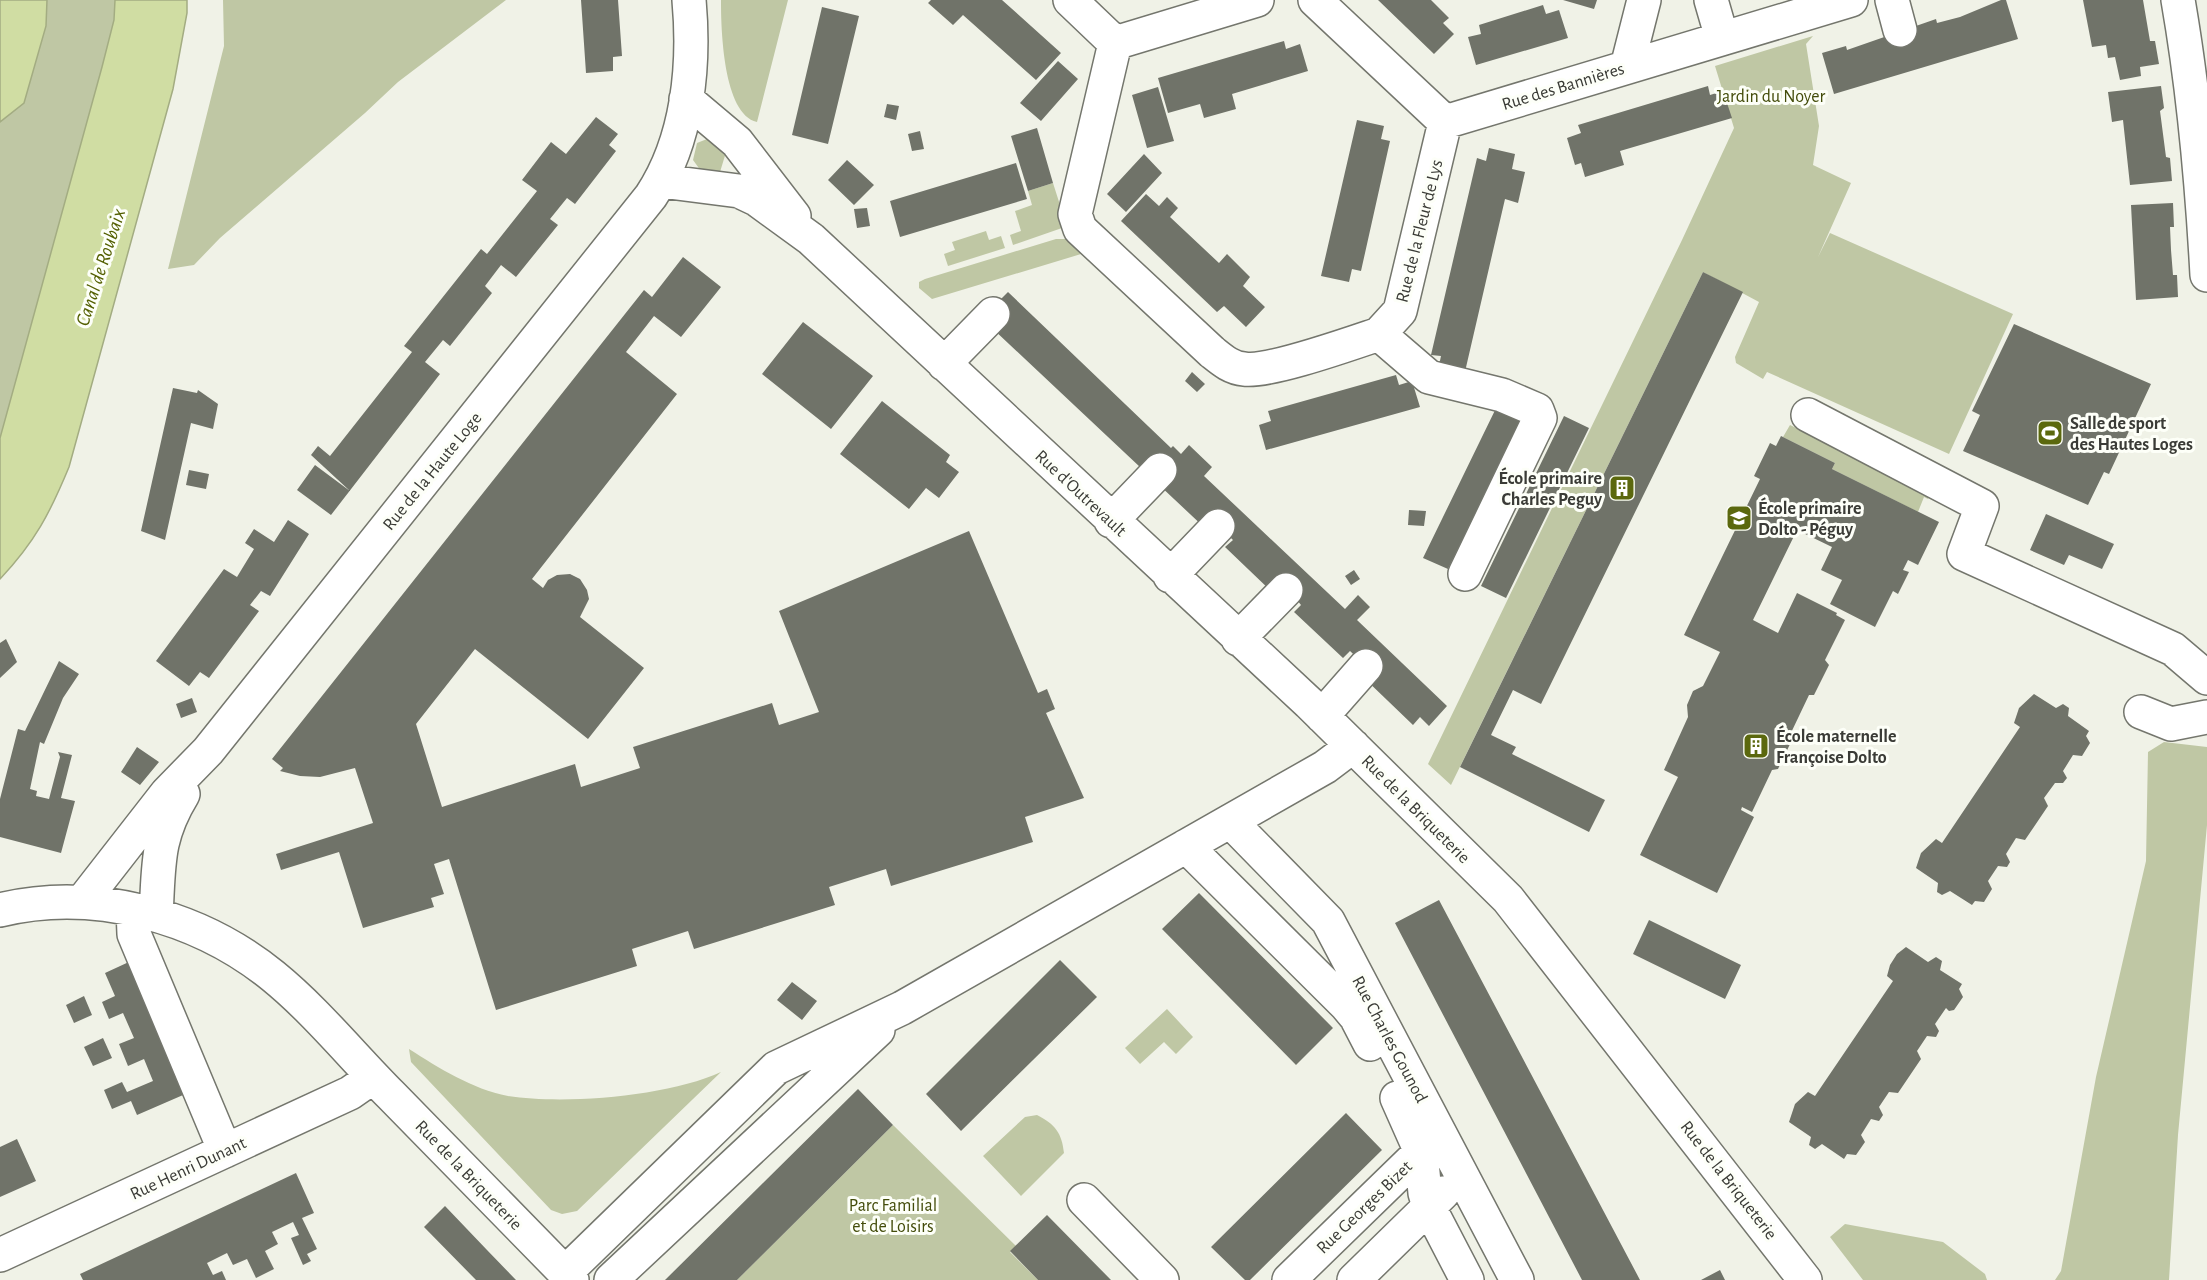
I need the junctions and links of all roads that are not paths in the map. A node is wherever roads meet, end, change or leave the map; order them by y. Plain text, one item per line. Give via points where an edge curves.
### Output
1 (689, 0) edge
2 (1070, 0) edge
3 (1257, 0) edge
4 (1316, 0) edge
5 (1644, 0) edge
6 (1711, 0) edge
7 (1851, 0) edge
8 (2178, 0) edge
9 (1722, 38) junction
10 (1115, 43) junction
11 (1627, 67) junction
12 (686, 99) junction
13 (1445, 122) junction
14 (661, 181) junction
15 (811, 239) junction
16 (2207, 275) edge
17 (993, 314) dead end
18 (1379, 334) junction
19 (944, 364) junction
20 (1808, 415) dead end
21 (1150, 470) dead end
22 (1106, 515) junction
23 (1223, 531) dead end
24 (1465, 574) dead end
25 (1176, 581) junction
26 (1272, 628) dead end
27 (1238, 639) junction
28 (1360, 660) dead end
29 (2207, 678) edge
30 (1316, 709) junction
31 (2141, 712) dead end
32 (2207, 717) edge
33 (1353, 746) junction
34 (208, 751) junction
35 (1230, 821) junction
36 (1186, 846) junction
37 (82, 902) junction
38 (0, 910) edge
39 (144, 912) junction
40 (902, 1008) junction
41 (373, 1077) junction
42 (1430, 1143) junction
43 (225, 1151) junction
44 (1461, 1175) junction
45 (1084, 1200) dead end
46 (1429, 1207) junction
47 (0, 1255) edge
48 (569, 1276) edge
49 (610, 1280) edge
50 (1162, 1280) edge
51 (1289, 1280) edge
52 (1354, 1280) edge
53 (1467, 1280) edge
54 (1517, 1280) edge
55 (1805, 1280) edge

1 - 12 street, Rue de la Haute Loge via 691,50
2 - 10 street
3 - 10 street
4 - 13 street
5 - 11 street
6 - 9 street
7 - 9 street, Rue des Bannières
8 - 16 street via 2201,165
9 - 11 street, Rue des Bannières
10 - 18 street via 1077,198 1075,214 1080,229 1231,366 1246,370 1266,368
11 - 13 street, Rue des Bannières
12 - 14 street, Rue de la Haute Loge via 676,146
12 - 15 street, Rue d'Outrevault via 750,157
13 - 18 street, Rue de la Fleur de Lys via 1400,311
14 - 15 street, Rue d'Outrevault via 739,191
14 - 34 street, Rue de la Haute Loge
15 - 19 street, Rue d'Outrevault
17 - 19 street
18 - 24 street via 1429,377 1502,395 1537,410 1540,418
19 - 22 street, Rue d'Outrevault
20 - 29 street via 1982,506 1964,554 2173,649
21 - 22 street
22 - 25 street, Rue d'Outrevault
23 - 25 street
25 - 27 street, Rue d'Outrevault
26 - 27 street via 1291,595
27 - 30 street, Rue d'Outrevault
28 - 30 street
30 - 33 street, Rue d'Outrevault
31 - 32 street via 2171,724
33 - 35 street, Rue de la Briqueterie via 1325,767
33 - 55 street, Rue de la Briqueterie via 1509,899
34 - 37 street, Rue de la Haute Loge via 167,793
34 - 39 street via 168,819
35 - 36 street, Rue de la Briqueterie
35 - 42 street, Rue Charles Gounod via 1328,921
36 - 40 street, Rue de la Briqueterie
36 - 42 street, Rue Charles Gounod via 1356,1017 1414,1132
37 - 38 street, Rue de la Briqueterie
37 - 39 street, Rue de la Briqueterie
39 - 41 street, Rue de la Briqueterie via 219,939 266,971 300,1000
39 - 43 street via 134,934
40 - 48 street, Rue de la Briqueterie via 788,1061 765,1076
40 - 49 street, Rue de la Briqueterie
41 - 43 street, Rue Henri Dunant via 350,1093
41 - 48 street, Rue de la Briqueterie
42 - 44 street, Rue Charles Gounod
42 - 46 street, Rue Charles Gounod via 1425,1193
42 - 51 street, Rue Georges Bizet
43 - 47 street, Rue Henri Dunant
44 - 46 street
44 - 54 street, Rue Charles Gounod
45 - 50 street
46 - 52 street
46 - 53 street, Rue Charles Gounod

